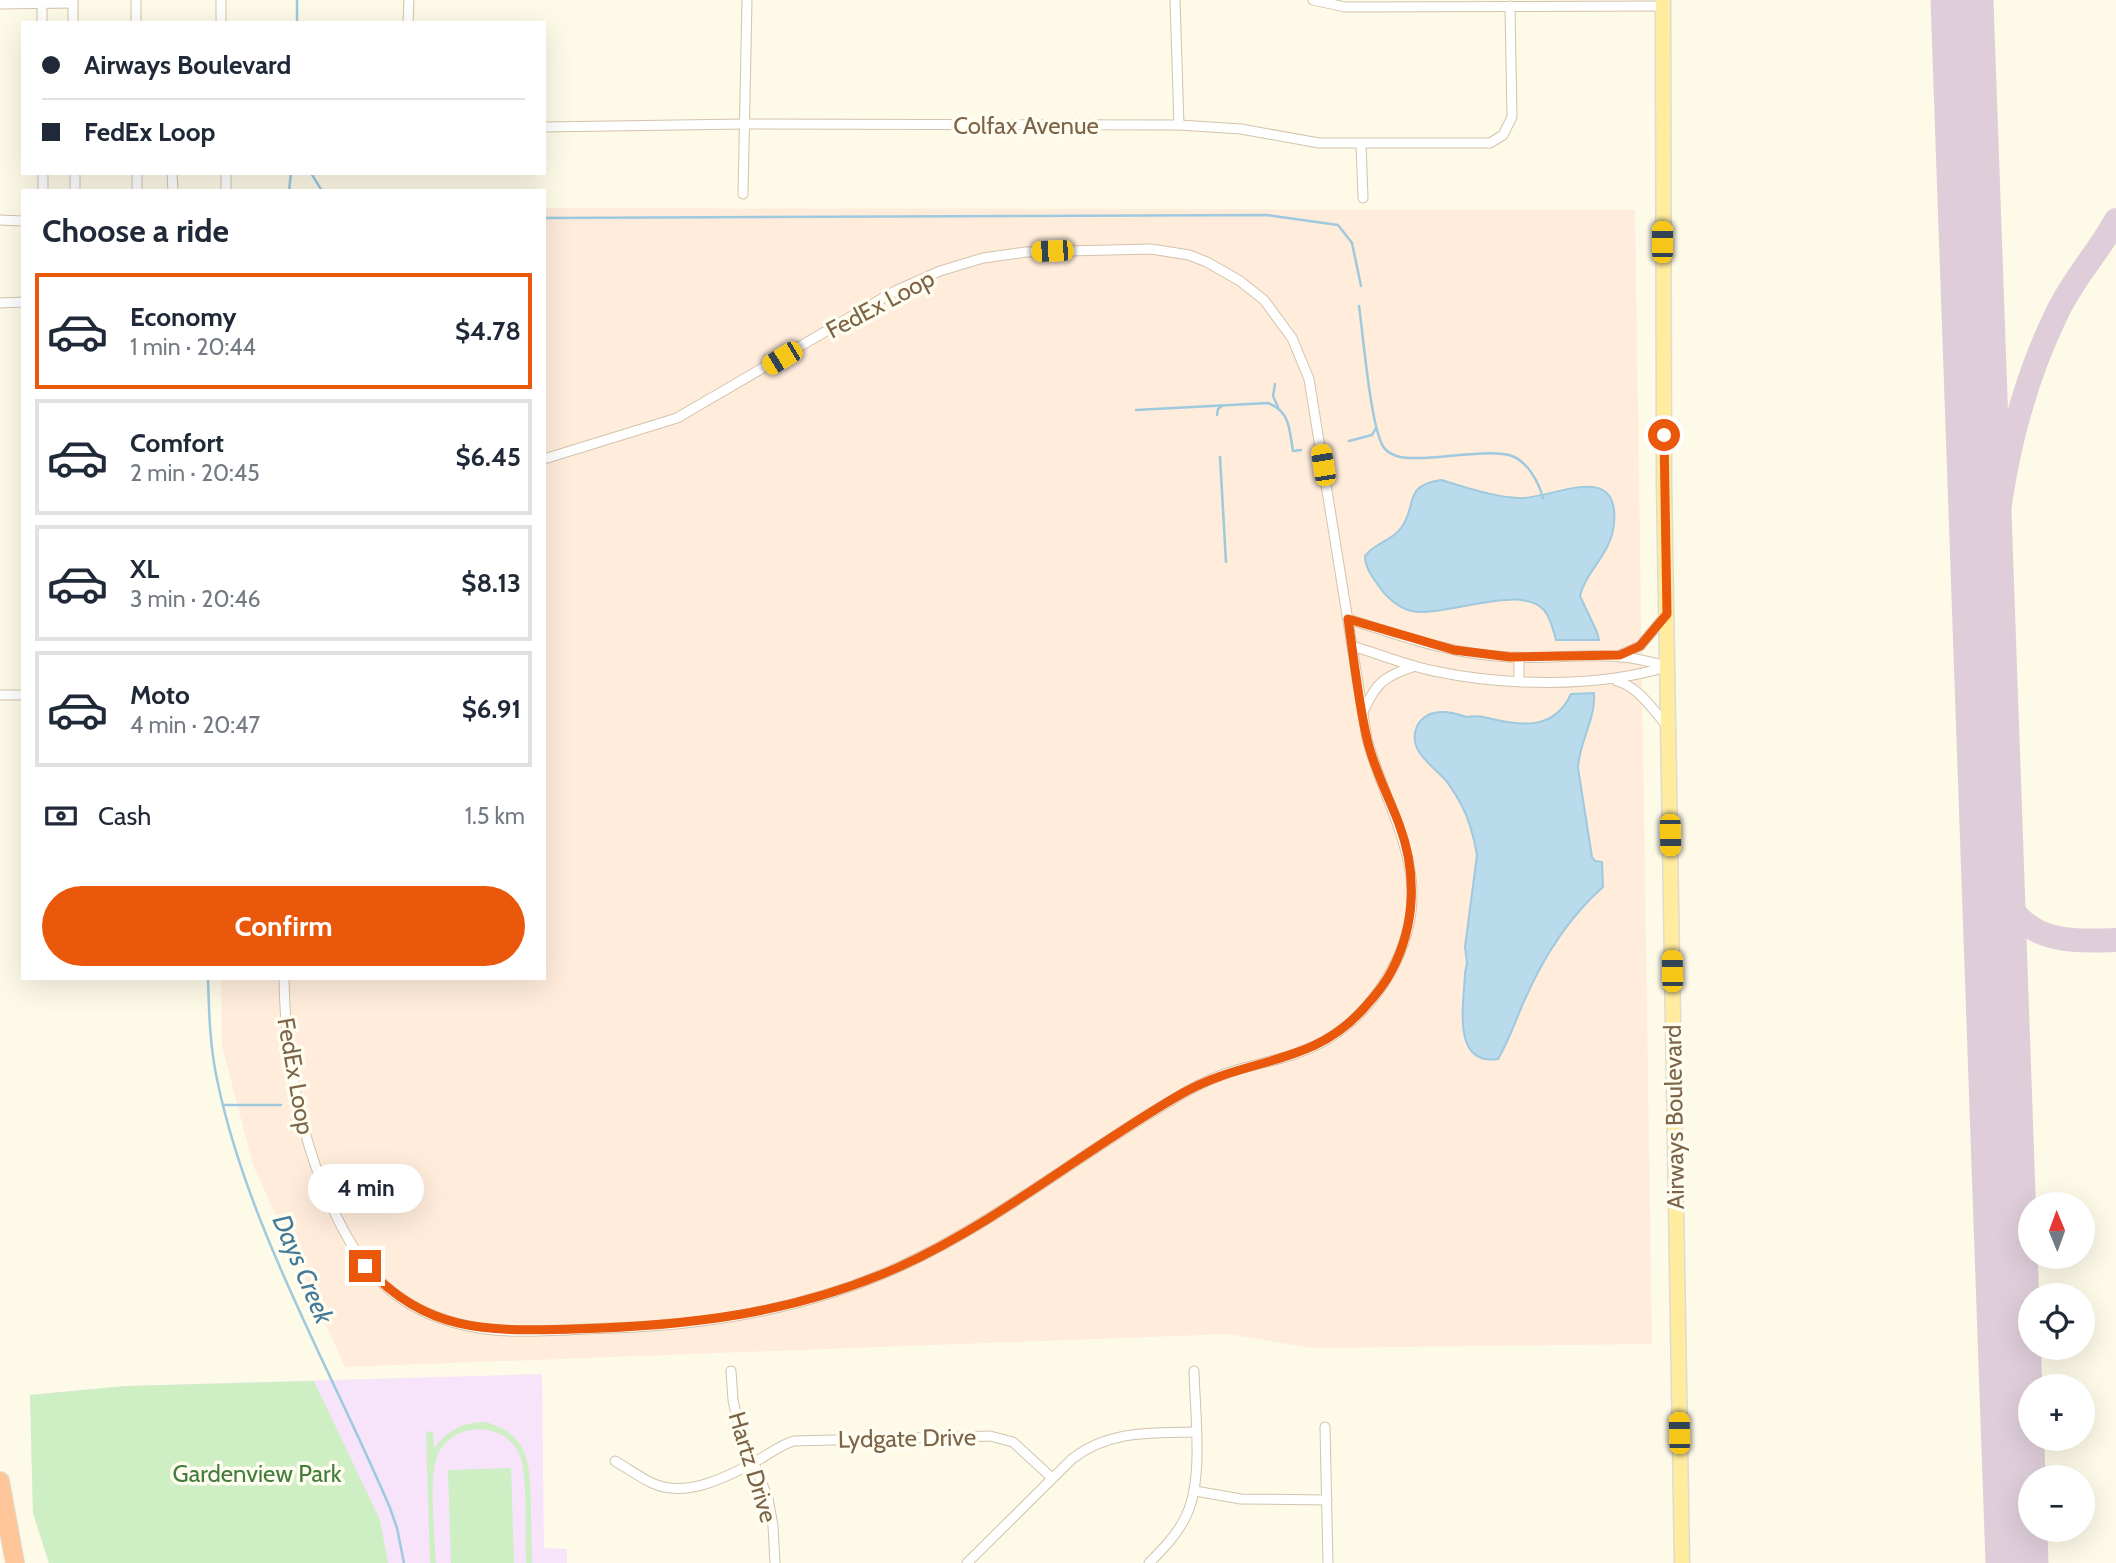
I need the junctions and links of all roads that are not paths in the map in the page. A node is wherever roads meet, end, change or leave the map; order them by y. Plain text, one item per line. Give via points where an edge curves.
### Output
1 (136, 0) edge
2 (221, 0) edge
3 (409, 0) edge
4 (747, 0) edge
5 (1175, 0) edge
6 (1313, 0) edge
7 (73, 1) edge
8 (1663, 3) edge
9 (0, 4) edge
10 (42, 4) junction
11 (1510, 6) junction
12 (42, 21) edge
13 (73, 21) edge
14 (136, 21) edge
15 (221, 21) edge
16 (408, 21) edge
17 (744, 124) junction
18 (1179, 125) junction
19 (546, 127) edge
20 (1361, 144) junction
21 (743, 194) dead end
22 (1363, 198) dead end
23 (0, 220) edge
24 (21, 221) edge
25 (21, 302) edge
26 (0, 303) edge
27 (546, 458) edge
28 (1667, 614) junction
29 (1348, 619) junction
30 (1352, 646) junction
31 (1620, 655) junction
32 (1519, 657) junction
33 (1415, 665) junction
34 (1668, 667) junction
35 (1612, 680) junction
36 (1519, 681) junction
37 (0, 695) edge
38 (21, 695) edge
39 (1362, 714) junction
40 (1668, 727) junction
41 (284, 980) edge
42 (731, 1371) dead end
43 (1194, 1371) dead end
44 (1325, 1427) dead end
45 (1195, 1432) junction
46 (615, 1461) dead end
47 (754, 1463) junction
48 (1052, 1478) junction
49 (0, 1481) edge
50 (1195, 1491) junction
51 (1327, 1500) junction
52 (15, 1563) edge
53 (775, 1563) edge
54 (967, 1563) edge
55 (1149, 1563) edge
56 (1328, 1563) edge
57 (1682, 1563) edge

1 - 14 street
2 - 15 street
3 - 16 street
4 - 17 street
5 - 18 street
6 - 11 street via 1345,7
7 - 10 street
7 - 13 street
8 - 11 street
8 - 28 main road, Airways Boulevard
9 - 10 street
10 - 12 street
11 - 20 street, Colfax Avenue via 1512,117 1503,135 1490,143
17 - 18 street, Colfax Avenue
17 - 19 street, Colfax Avenue
17 - 21 street
18 - 20 street, Colfax Avenue
20 - 22 street
23 - 24 street
25 - 26 street
27 - 29 street, FedEx Loop via 677,418 895,291 940,271 1026,252 1172,252 1207,262 1253,290 1283,324 1299,352 1309,379
28 - 31 street via 1640,646
28 - 34 main road, Airways Boulevard
29 - 30 street, FedEx Loop
29 - 32 street via 1454,650
30 - 33 street
30 - 39 street, FedEx Loop
31 - 32 street
31 - 34 street
32 - 36 street
33 - 36 street via 1465,677
33 - 39 street via 1381,680
34 - 35 street
34 - 40 main road, Airways Boulevard
35 - 36 street
35 - 40 street via 1630,686
37 - 38 street
39 - 41 street, FedEx Loop via 1374,765 1408,854 1412,900 1405,939 1392,971 1346,1027 1306,1050 1188,1090 991,1216 899,1267 762,1311 654,1326 490,1330 446,1320 398,1297 356,1254 309,1150 290,1071
40 - 57 main road, Airways Boulevard
42 - 47 street, Hartz Drive via 735,1415
43 - 45 street
44 - 51 street
45 - 48 street via 1130,1434 1103,1441 1080,1453
45 - 50 street
46 - 47 street, Lydgate Drive via 653,1483 679,1488 710,1483
47 - 48 street, Lydgate Drive via 776,1448 804,1440 990,1436 1013,1442
47 - 53 street, Hartz Drive via 771,1512
48 - 54 street
49 - 52 highway
50 - 51 street via 1241,1499
50 - 55 street via 1181,1525
51 - 56 street

